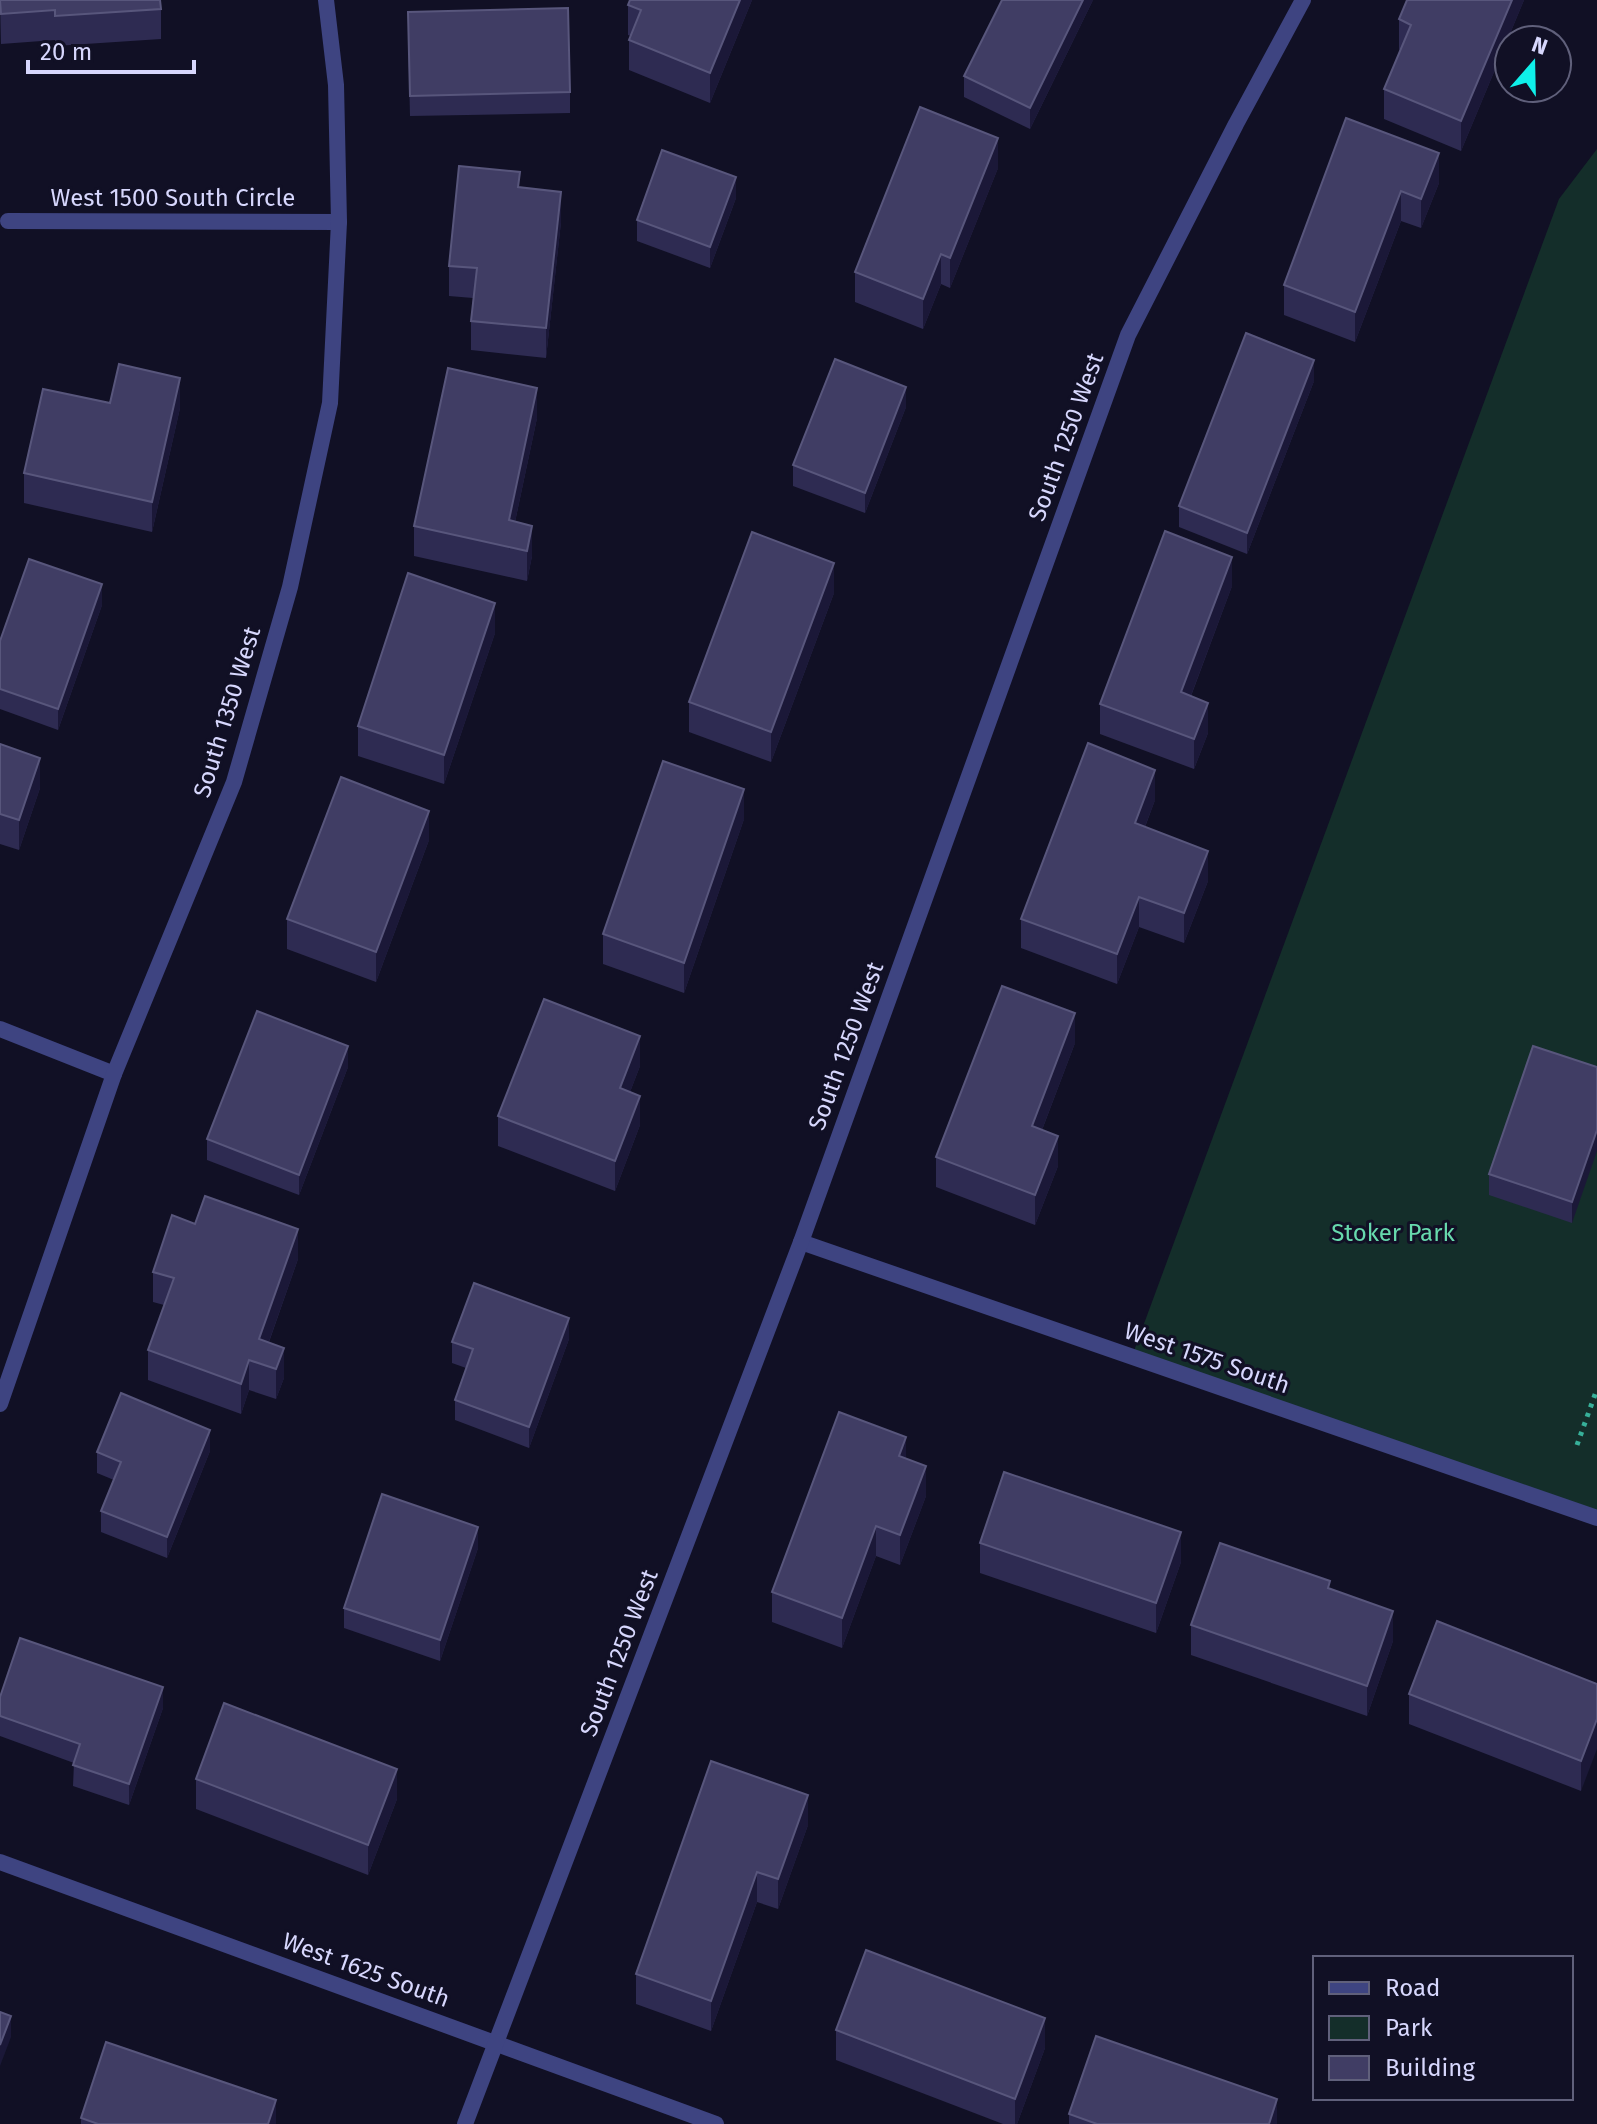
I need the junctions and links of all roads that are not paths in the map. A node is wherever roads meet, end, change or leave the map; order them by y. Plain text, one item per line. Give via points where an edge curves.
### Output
1 (326, 0) edge
2 (1303, 0) edge
3 (8, 221) dead end
4 (339, 222) junction
5 (0, 1029) edge
6 (114, 1074) junction
7 (801, 1242) junction
8 (0, 1404) edge
9 (1597, 1518) edge
10 (0, 1862) edge
11 (496, 2043) junction
12 (465, 2124) edge
13 (716, 2124) edge

1 - 4 street, South 1350 West via 336,85
2 - 7 street, South 1250 West via 1128,335
3 - 4 street, West 1500 South Circle
4 - 6 street, South 1350 West via 330,403 290,587 234,782
5 - 6 street
6 - 8 street, South 1350 West
7 - 9 street, West 1575 South
7 - 11 street, South 1250 West
10 - 11 street, West 1625 South
11 - 12 street, South 1250 West
11 - 13 street, West 1625 South

